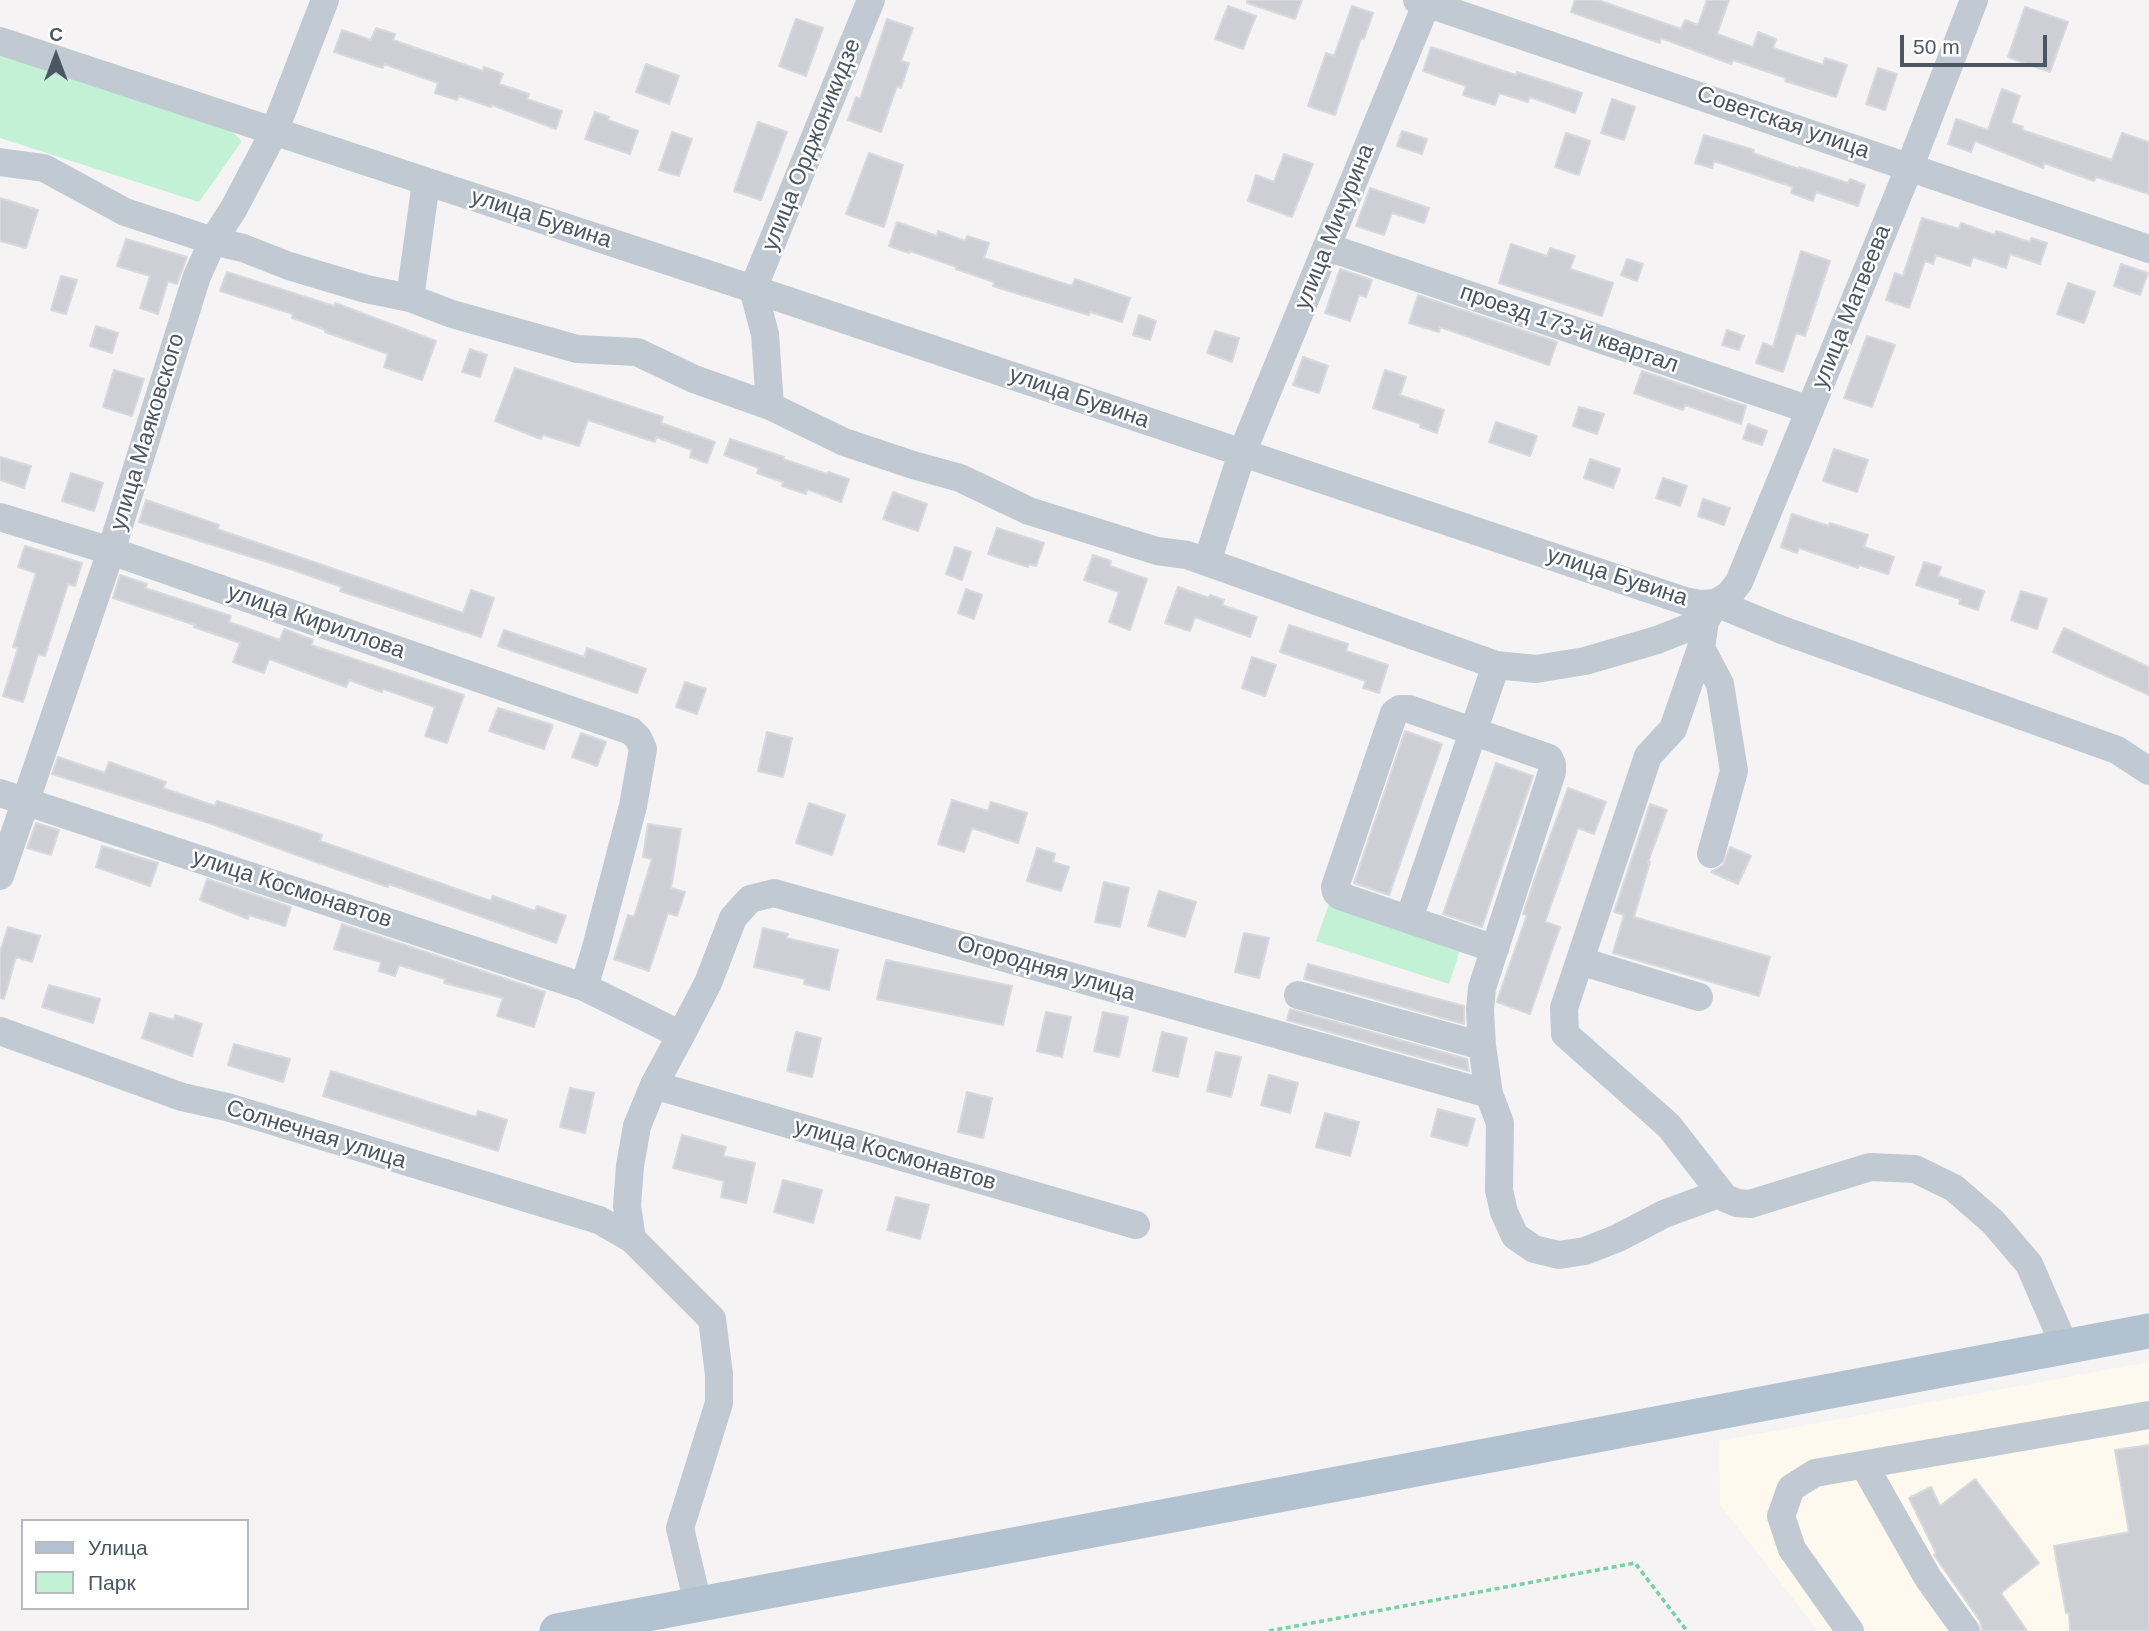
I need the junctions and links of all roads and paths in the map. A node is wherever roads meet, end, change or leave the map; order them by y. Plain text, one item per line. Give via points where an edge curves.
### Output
1 (325, 0) edge
2 (871, 0) edge
3 (1973, 0) edge
4 (1424, 1) edge
5 (0, 41) edge
6 (274, 132) junction
7 (0, 162) edge
8 (1910, 166) junction
9 (426, 182) junction
10 (213, 241) junction
11 (1327, 247) junction
12 (2149, 249) edge
13 (753, 289) junction
14 (410, 298) junction
15 (770, 406) junction
16 (1810, 410) junction
17 (1242, 453) junction
18 (0, 517) edge
19 (111, 551) junction
20 (1207, 562) junction
21 (1707, 624) junction
22 (1496, 665) junction
23 (1473, 732) junction
24 (2149, 771) edge
25 (13, 797) edge
26 (1711, 854) dead end
27 (0, 876) edge
28 (1409, 919) junction
29 (1495, 948) junction
30 (1580, 961) junction
31 (584, 986) junction
32 (1298, 995) dead end
33 (1699, 997) dead end
34 (0, 1031) edge
35 (681, 1035) junction
36 (1482, 1046) junction
37 (654, 1085) junction
38 (1489, 1094) junction
39 (1721, 1193) junction
40 (1136, 1225) dead end
41 (632, 1239) junction
42 (2149, 1331) edge
43 (2065, 1347) junction
44 (2149, 1415) edge
45 (1864, 1465) junction
46 (698, 1604) junction
47 (557, 1631) edge
48 (1269, 1631) edge
49 (1686, 1631) edge
50 (1850, 1631) edge
51 (1966, 1631) edge

1 - 6 street, улица Маяковского
2 - 13 street, улица Орджоникидзе
3 - 8 street, улица Матвеева
4 - 8 street, Советская улица
4 - 11 street, улица Мичурина
5 - 6 street, улица Бувина
6 - 9 street, улица Бувина
6 - 10 street, улица Маяковского
7 - 10 street via 44,168 125,212
8 - 12 street, Советская улица
8 - 16 street, улица Матвеева
9 - 13 street, улица Бувина
9 - 14 street
10 - 14 street via 366,289
10 - 19 street, улица Маяковского via 197,276
11 - 16 street, проезд 173-й квартал
11 - 17 street, улица Мичурина
13 - 15 street via 765,334
13 - 17 street, улица Бувина
14 - 15 street via 577,349 637,352 694,379
15 - 20 street via 844,442 960,478 1029,511
16 - 21 street, улица Матвеева via 1739,582
17 - 20 street, улица Мичурина
17 - 21 street, улица Бувина via 1700,604
18 - 19 street, улица Кириллова
19 - 25 street, улица Маяковского
19 - 31 street, улица Кириллова via 631,731 643,749 633,806
20 - 22 street
21 - 22 street via 1585,661 1536,668
21 - 24 street, улица Бувина via 1782,630 2118,750
21 - 26 street via 1734,772
21 - 30 street via 1673,729 1648,756
22 - 23 street
23 - 28 street
23 - 28 street via 1409,709 1394,713 1335,887 1340,896
23 - 29 street via 1549,758 1552,764
25 - 27 street, улица Маяковского
25 - 31 street, улица Космонавтов
28 - 29 street
29 - 36 street via 1482,988
30 - 33 street
30 - 39 street via 1564,1008 1564,1034 1669,1126
31 - 35 street, улица Космонавтов
32 - 36 street
34 - 41 street, Солнечная улица via 182,1097 599,1220
35 - 37 street, Огородняя улица
35 - 38 street, Огородняя улица via 708,983 733,918 750,900 774,893
36 - 38 street
37 - 40 street, улица Космонавтов
37 - 41 street, Огородняя улица via 637,1126 630,1166 627,1206
38 - 39 street via 1500,1123 1499,1190 1504,1212 1515,1236 1534,1249 1559,1255 1585,1251
39 - 43 street via 1737,1203 1750,1203 1870,1167 1915,1169 1954,1188 1993,1222 2029,1264
41 - 46 street, Солнечная улица via 712,1319 719,1403 680,1528
42 - 43 main road
43 - 46 main road
44 - 45 street
45 - 50 street via 1807,1478 1791,1488 1781,1516 1792,1549
45 - 51 street via 1928,1578
46 - 47 main road
48 - 49 path via 1634,1563

